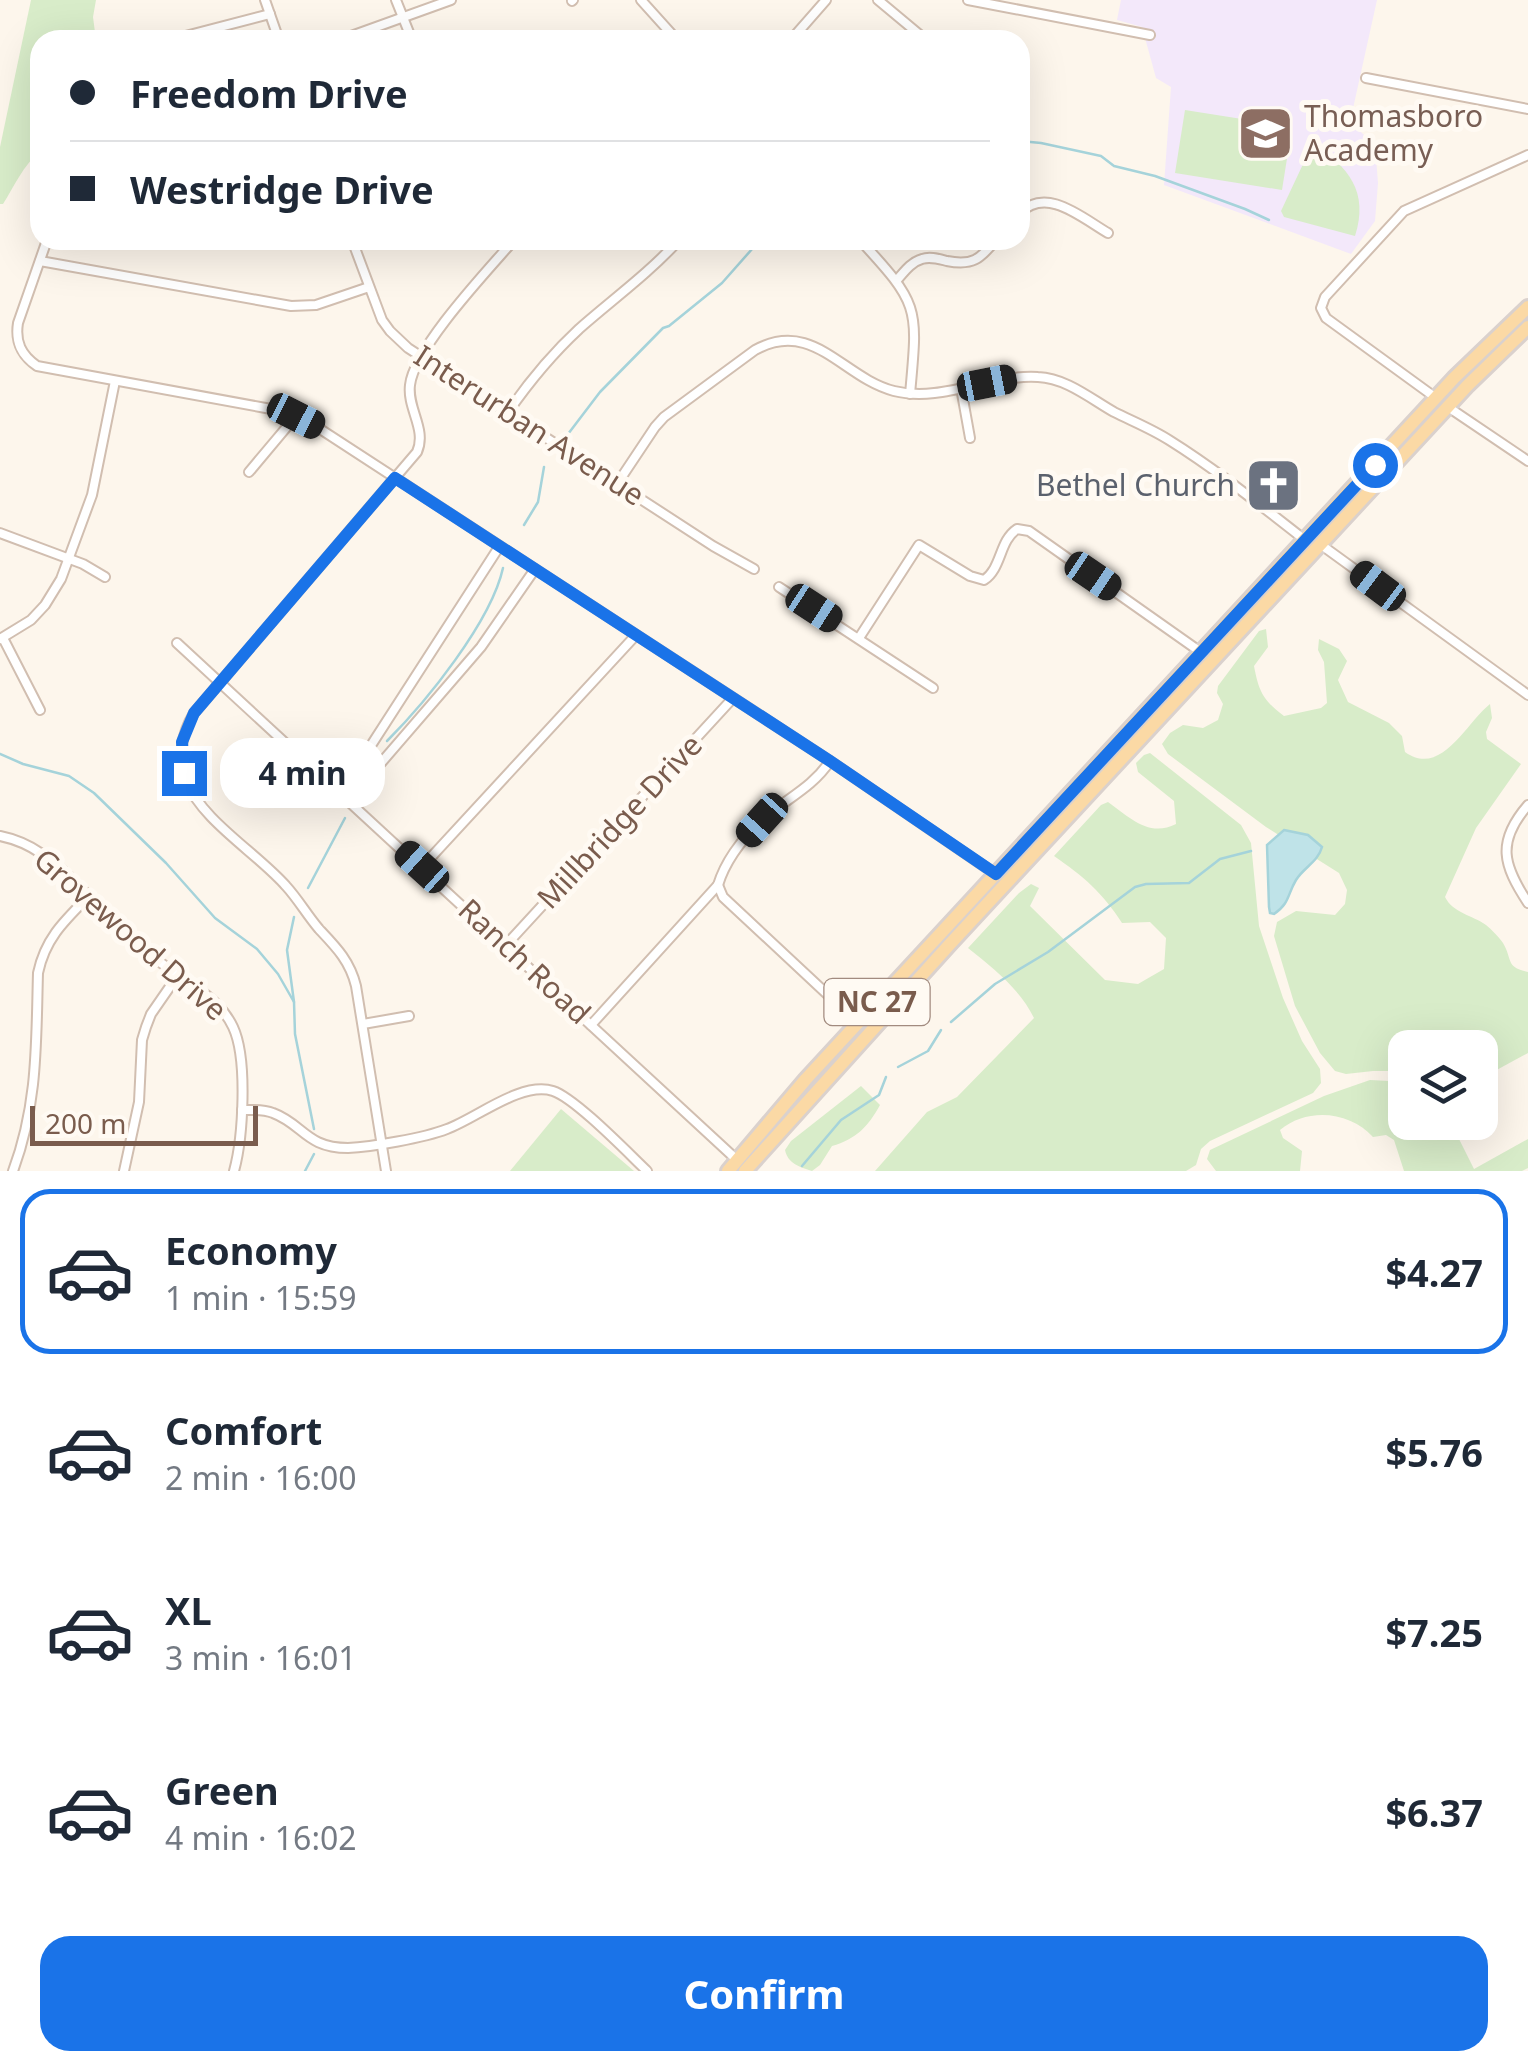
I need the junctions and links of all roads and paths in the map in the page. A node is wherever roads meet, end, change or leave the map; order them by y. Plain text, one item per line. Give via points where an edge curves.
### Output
1 (265, 0) edge
2 (396, 0) edge
3 (451, 0) edge
4 (641, 0) edge
5 (826, 0) edge
6 (878, 0) edge
7 (970, 0) edge
8 (270, 14) junction
9 (403, 18) junction
10 (208, 30) edge
11 (276, 30) edge
12 (369, 30) edge
13 (408, 30) edge
14 (668, 30) edge
15 (800, 30) edge
16 (914, 30) edge
17 (1150, 35) dead end
18 (1366, 78) dead end
19 (1528, 110) edge
20 (1528, 156) edge
21 (1030, 204) edge
22 (1108, 234) dead end
23 (44, 250) edge
24 (356, 250) edge
25 (505, 250) edge
26 (669, 250) edge
27 (869, 250) edge
28 (988, 250) edge
29 (40, 262) junction
30 (897, 280) junction
31 (369, 287) junction
32 (1528, 306) edge
33 (1528, 326) edge
34 (422, 356) junction
35 (115, 381) junction
36 (960, 388) junction
37 (910, 394) junction
38 (1442, 402) junction
39 (508, 412) junction
40 (296, 416) junction
41 (970, 438) dead end
42 (1393, 445) junction
43 (1528, 462) edge
44 (249, 472) dead end
45 (395, 478) junction
46 (617, 484) junction
47 (0, 534) edge
48 (1305, 540) junction
49 (1320, 544) junction
50 (499, 547) junction
51 (69, 559) junction
52 (534, 569) junction
53 (754, 569) dead end
54 (105, 576) dead end
55 (779, 587) dead end
56 (636, 634) junction
57 (2, 638) edge
58 (859, 638) junction
59 (177, 643) dead end
60 (1221, 652) junction
61 (1202, 653) junction
62 (220, 682) junction
63 (934, 688) dead end
64 (1528, 695) edge
65 (733, 698) junction
66 (40, 710) dead end
67 (830, 761) junction
68 (341, 792) junction
69 (349, 800) junction
70 (1528, 805) edge
71 (0, 836) edge
72 (422, 867) junction
73 (1002, 878) junction
74 (718, 885) junction
75 (88, 897) junction
76 (1528, 903) edge
77 (506, 945) junction
78 (178, 975) junction
79 (409, 1016) dead end
80 (858, 1023) junction
81 (362, 1024) junction
82 (591, 1024) junction
83 (242, 1110) junction
84 (382, 1142) junction
85 (737, 1167) edge
86 (13, 1171) edge
87 (124, 1171) edge
88 (234, 1171) edge
89 (386, 1171) edge
90 (648, 1171) edge

1 - 8 street
2 - 9 street
3 - 9 street
4 - 14 street
5 - 15 street
6 - 16 street
7 - 17 street
8 - 10 street
8 - 11 street
9 - 12 street
9 - 13 street
18 - 19 street
20 - 38 street via 1404,211 1325,297 1326,318
21 - 22 street via 1054,202
23 - 29 street
24 - 31 street, Interurban Avenue
25 - 34 street
26 - 39 street via 562,346
27 - 30 street
28 - 30 street via 969,263 918,260
29 - 31 street via 291,306
29 - 35 street via 18,323 24,356 46,369
30 - 37 street via 915,318
31 - 34 street, Interurban Avenue via 390,331
32 - 38 main road, NC 27
33 - 38 main road, NC 27
34 - 39 street, Interurban Avenue
34 - 45 street via 410,391 421,440
35 - 40 street
35 - 51 street via 98,474
36 - 37 street
36 - 41 street
36 - 48 street via 1035,376 1058,381 1171,441
37 - 46 street via 880,386 802,342 764,345 664,417
38 - 42 main road, NC 27
38 - 43 street
38 - 49 main road, NC 27
39 - 46 street, Interurban Avenue
40 - 44 street
40 - 45 street
42 - 48 main road, NC 27
42 - 49 main road via 1323,529
45 - 50 street
45 - 62 street
46 - 53 street, Interurban Avenue
47 - 51 street
48 - 60 main road
48 - 61 main road, NC 27
49 - 60 main road, NC 27
49 - 64 street
50 - 52 street
50 - 68 street
51 - 54 street
51 - 57 street via 46,605
52 - 56 street
52 - 69 street via 481,647
55 - 58 street
56 - 65 street
56 - 72 street
57 - 66 street
58 - 61 street via 920,544 984,580 993,574 1008,536 1024,529
58 - 63 street
59 - 62 street, Ranch Road
60 - 73 main road, NC 27
61 - 73 main road, NC 27
62 - 68 street, Ranch Road
62 - 81 street via 186,730 186,782 339,948 354,978
65 - 67 street
65 - 77 street, Millbridge Drive
67 - 73 street
67 - 74 street via 738,846
68 - 69 street, Ranch Road
69 - 72 street, Ranch Road
70 - 76 street via 1507,836 1506,856
71 - 75 street, Grovewood Drive via 39,852
72 - 77 street, Ranch Road
73 - 80 main road, NC 27
73 - 85 main road, NC 27 via 815,1091
74 - 80 street via 723,897
74 - 82 street
75 - 78 street, Grovewood Drive
75 - 86 street via 52,934 41,957 33,1096
77 - 82 street, Ranch Road
78 - 83 street, Grovewood Drive via 211,998 232,1025
78 - 87 street via 142,1040
79 - 81 street
80 - 85 main road, NC 27
81 - 84 street
82 - 85 street, Ranch Road
83 - 84 street via 275,1113 327,1146
83 - 88 street, Grovewood Drive
84 - 89 street
84 - 90 street via 441,1132 540,1089 569,1100

